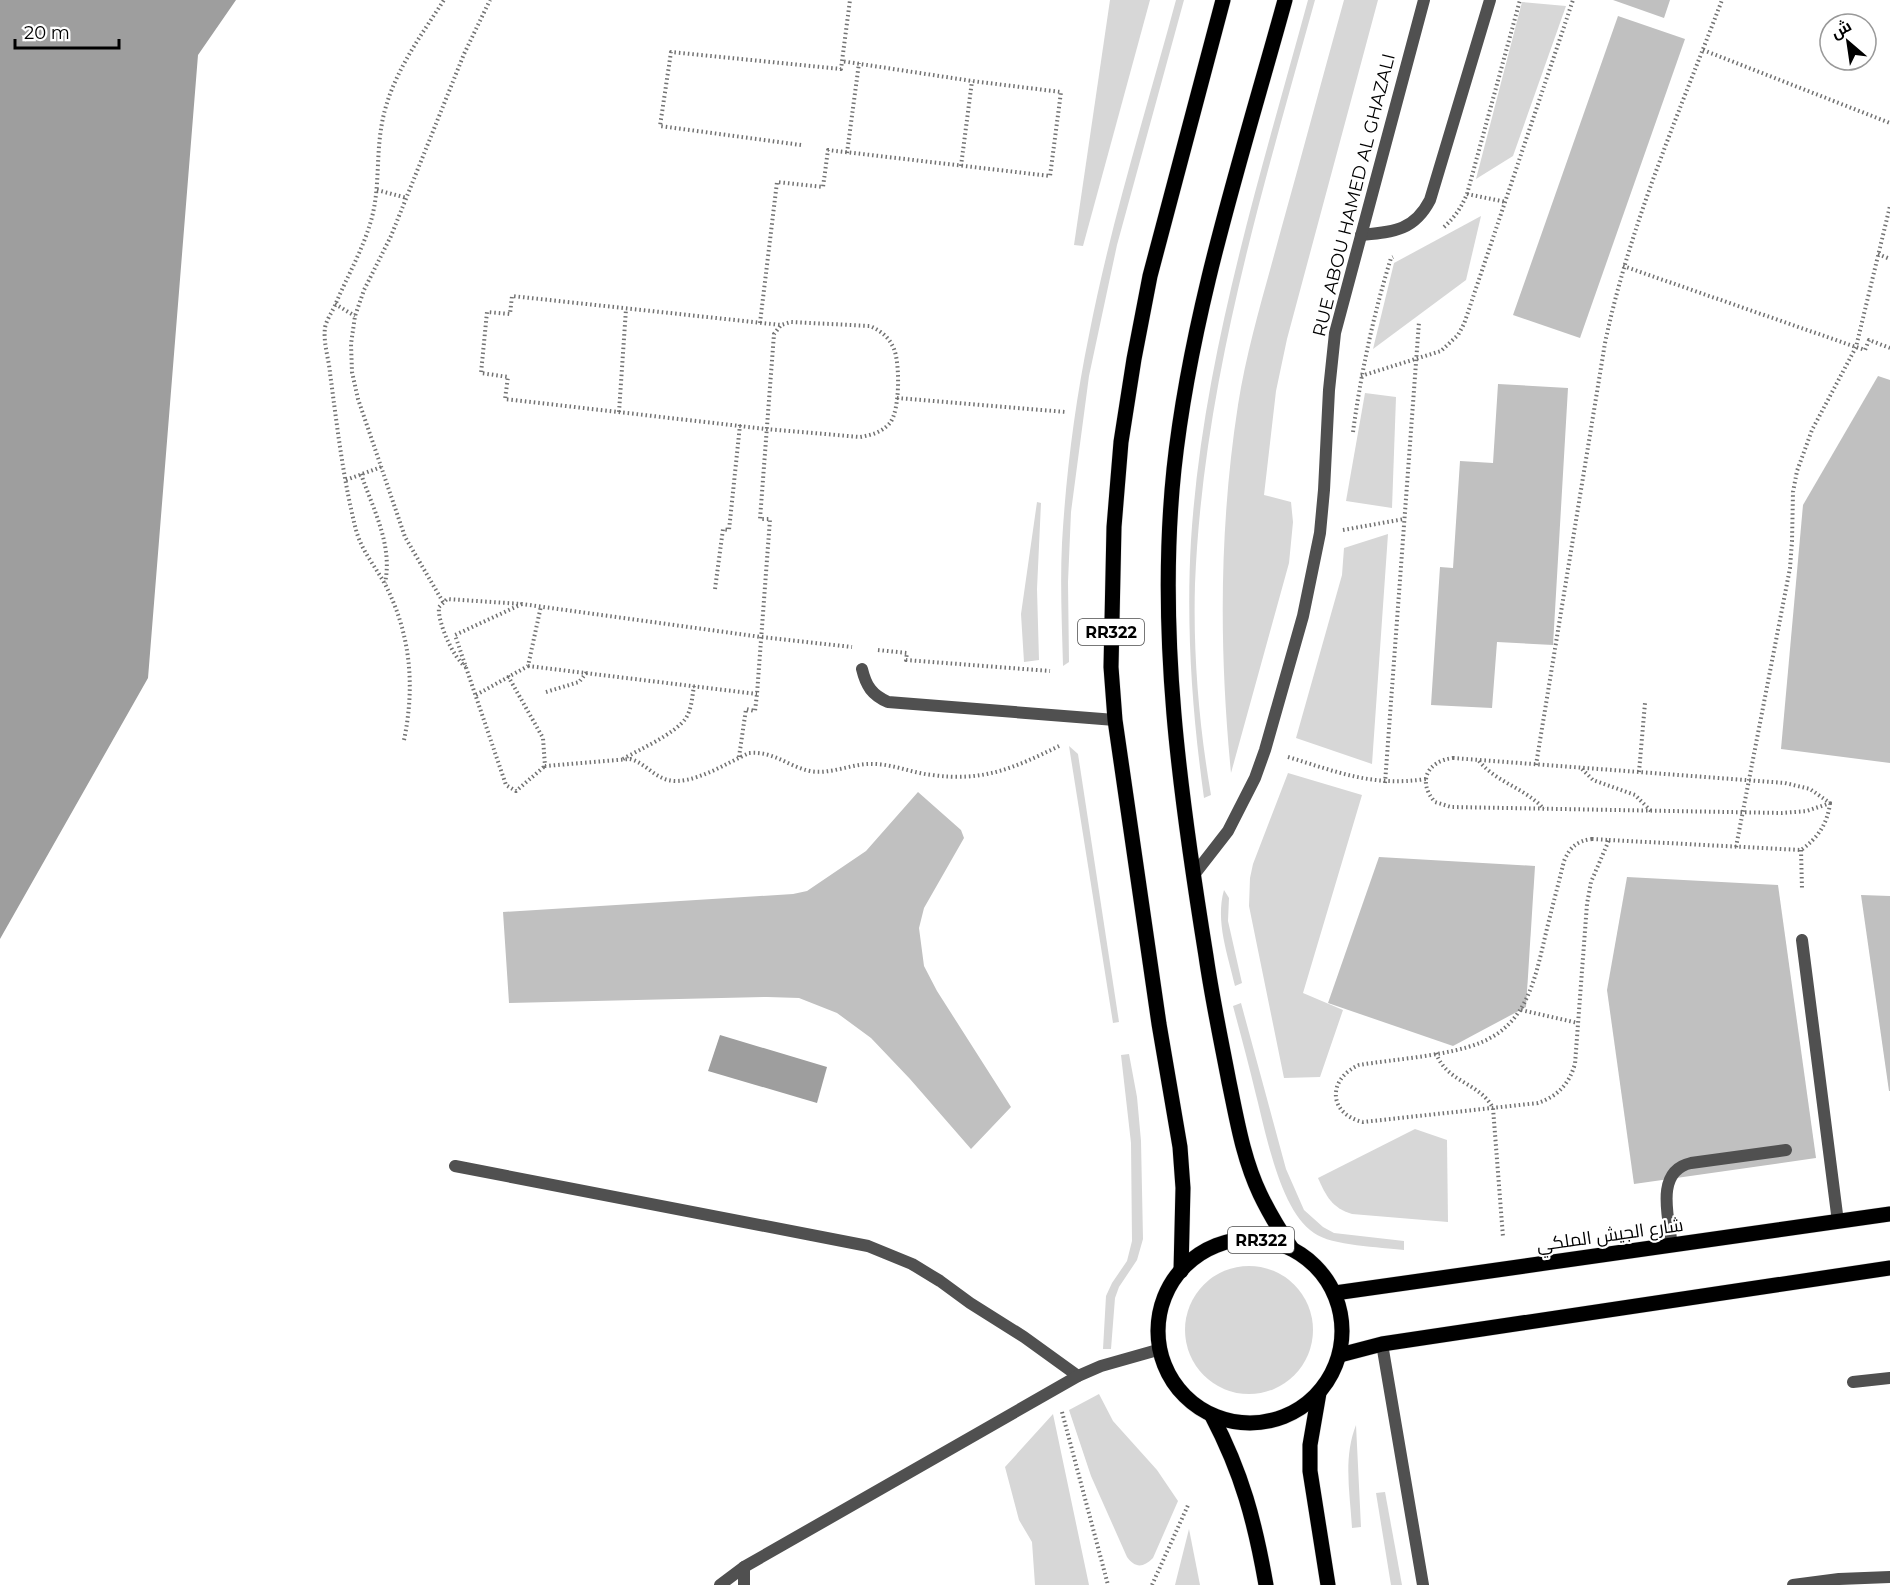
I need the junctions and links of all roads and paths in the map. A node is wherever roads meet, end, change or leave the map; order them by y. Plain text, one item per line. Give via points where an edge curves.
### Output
1 (444, 0) edge
2 (490, 0) edge
3 (850, 0) edge
4 (1223, 0) edge
5 (1285, 0) edge
6 (1424, 0) edge
7 (1490, 0) edge
8 (1520, 0) edge
9 (1573, 0) edge
10 (1722, 0) edge
11 (1703, 50) junction
12 (842, 61) junction
13 (859, 63) junction
14 (972, 81) junction
15 (1890, 123) edge
16 (801, 145) dead end
17 (847, 153) junction
18 (962, 166) junction
19 (377, 190) junction
20 (1467, 194) junction
21 (407, 198) junction
22 (1506, 202) junction
23 (1890, 206) edge
24 (1442, 228) dead end
25 (1361, 235) junction
26 (1401, 252) dead end
27 (1878, 254) junction
28 (1890, 259) edge
29 (1623, 266) junction
30 (335, 304) junction
31 (626, 309) junction
32 (355, 316) junction
33 (1419, 322) dead end
34 (760, 323) junction
35 (781, 325) junction
36 (1856, 348) junction
37 (1890, 348) edge
38 (1416, 359) junction
39 (1360, 376) junction
40 (897, 398) junction
41 (619, 412) junction
42 (1066, 412) dead end
43 (740, 425) junction
44 (766, 429) junction
45 (1352, 441) dead end
46 (381, 467) junction
47 (361, 474) junction
48 (346, 480) junction
49 (1343, 519) dead end
50 (1404, 519) junction
51 (1341, 530) junction
52 (1340, 540) dead end
53 (385, 584) junction
54 (715, 589) dead end
55 (442, 602) junction
56 (522, 604) junction
57 (541, 606) junction
58 (761, 637) junction
59 (862, 648) dead end
60 (873, 650) dead end
61 (528, 666) junction
62 (466, 667) junction
63 (862, 669) dead end
64 (1050, 671) dead end
65 (587, 672) junction
66 (508, 676) junction
67 (694, 686) junction
68 (546, 692) dead end
69 (757, 694) junction
70 (476, 695) junction
71 (1645, 703) dead end
72 (1115, 720) junction
73 (404, 740) dead end
74 (1059, 746) dead end
75 (1291, 746) dead end
76 (739, 757) junction
77 (1288, 757) junction
78 (622, 759) junction
79 (1479, 760) junction
80 (1536, 765) junction
81 (545, 766) junction
82 (1283, 767) dead end
83 (1581, 768) junction
84 (1639, 772) junction
85 (1426, 780) junction
86 (1749, 780) junction
87 (1385, 783) junction
88 (1830, 803) junction
89 (1544, 809) junction
90 (1651, 811) junction
91 (1743, 813) junction
92 (1609, 840) junction
93 (1736, 847) junction
94 (1801, 850) junction
95 (1193, 876) junction
96 (1802, 889) dead end
97 (1803, 940) dead end
98 (1521, 1010) junction
99 (1578, 1023) junction
100 (1436, 1053) junction
101 (1493, 1108) junction
102 (1786, 1150) dead end
103 (455, 1167) dead end
104 (1890, 1214) edge
105 (1838, 1221) junction
106 (1503, 1237) dead end
107 (1672, 1246) junction
108 (1293, 1249) junction
109 (1890, 1268) edge
110 (1181, 1271) junction
111 (1335, 1293) junction
112 (1382, 1344) junction
113 (1161, 1349) junction
114 (1340, 1355) junction
115 (1078, 1376) junction
116 (1890, 1378) edge
117 (1853, 1382) dead end
118 (1054, 1389) junction
119 (1319, 1393) junction
120 (1212, 1416) junction
121 (1189, 1503) dead end
122 (744, 1567) junction
123 (1890, 1577) edge
124 (720, 1585) edge
125 (744, 1585) edge
126 (1108, 1585) edge
127 (1152, 1585) edge
128 (1266, 1585) edge
129 (1328, 1585) edge
130 (1423, 1585) edge
131 (1793, 1585) edge

1 - 19 path via 408,55 387,103 381,128
2 - 21 path via 464,54
3 - 12 path
4 - 72 main road, RR322 via 1150,276 1121,442 1114,527 1111,667
5 - 95 main road, RR322 via 1199,318 1174,470 1168,546 1168,623 1172,700
6 - 25 street, RUE ABOU HAMED AL GHAZALI
7 - 25 street via 1425,211 1394,232
8 - 20 path
9 - 22 path
10 - 11 path
11 - 15 path
11 - 29 path
12 - 13 path
12 - 16 path via 841,69 671,52 660,126
13 - 14 path
13 - 17 path
14 - 18 path
14 - 18 path via 1061,92 1050,176
17 - 18 path
17 - 34 path via 828,150 823,187 777,182
19 - 21 path
19 - 30 path via 370,225
20 - 22 path
20 - 24 path via 1462,207
21 - 32 path
22 - 38 path via 1458,335 1441,351
23 - 27 path
25 - 95 street, RUE ABOU HAMED AL GHAZALI via 1335,333 1320,533 1304,616 1255,778 1228,831
26 - 39 path via 1391,258
27 - 28 path
27 - 36 path
29 - 36 path
29 - 80 path via 1605,343
30 - 32 path
30 - 48 path via 325,328
31 - 34 path
31 - 41 path
31 - 41 path via 512,296 510,314 487,312 481,373 508,376 505,399
32 - 46 path via 352,372
33 - 38 path
34 - 35 path
35 - 40 path via 791,322 870,326 881,331 897,360
35 - 44 path via 774,334
36 - 37 path via 1865,350 1869,340
36 - 86 path via 1812,430 1797,471 1790,568
38 - 39 path
38 - 50 path
39 - 45 path
40 - 42 path
40 - 44 path via 891,422 872,435
41 - 43 path
43 - 44 path
43 - 54 path via 729,530 723,529
44 - 58 path via 760,519 771,519
46 - 47 path
46 - 55 path via 405,537
47 - 48 path
47 - 53 path via 387,550
48 - 53 path via 359,542
49 - 51 path
50 - 51 path
50 - 87 path
51 - 52 path
53 - 73 path via 405,634 409,660 410,705
55 - 56 path via 453,598
55 - 62 path via 440,617 455,656
56 - 57 path
56 - 62 path via 455,635
57 - 58 path
57 - 61 path
58 - 59 path
58 - 69 path
60 - 64 path via 907,653 906,660
61 - 65 path
61 - 66 path
62 - 70 path
63 - 72 street via 870,690 888,702
65 - 67 path
65 - 68 path via 579,682
66 - 70 path
66 - 81 path via 543,738
67 - 69 path
67 - 78 path via 685,719
69 - 76 path via 755,711 746,709
70 - 81 path via 506,785 516,791
71 - 84 path
72 - 110 main road, RR322 via 1180,1147
74 - 76 path via 1004,771 953,777 871,763 808,771 768,754
75 - 77 path
76 - 78 path via 679,781 667,780 638,761
77 - 82 path
77 - 87 path
78 - 81 path
79 - 80 path
79 - 85 path via 1443,759 1429,770
79 - 89 path via 1494,776
80 - 83 path
83 - 84 path
83 - 90 path via 1593,780 1635,795
84 - 86 path
85 - 87 path
85 - 89 path via 1429,796 1443,806
86 - 88 path via 1798,785
86 - 91 path
88 - 91 path via 1807,811
88 - 94 path via 1822,830
89 - 90 path
90 - 91 path
91 - 93 path
92 - 93 path
92 - 98 path via 1582,841 1568,852 1532,988
92 - 99 path via 1591,882 1587,904
93 - 94 path
94 - 96 path
95 - 108 main road, RR322 via 1239,1132 1259,1193
97 - 105 street
98 - 99 path
98 - 100 path via 1483,1042
99 - 101 path via 1575,1064 1567,1085 1538,1103
100 - 101 path via 1445,1070 1484,1096
100 - 101 path via 1348,1069 1336,1089 1342,1112 1363,1122
101 - 106 path
102 - 107 street via 1691,1163 1676,1169 1666,1190
103 - 115 street via 868,1245 940,1281
104 - 105 main road, شارع الجيش الملكي
105 - 107 main road, شارع الجيش الملكي
107 - 111 main road, شارع الجيش الملكي
108 - 110 main road, RR322 via 1273,1242 1233,1240 1214,1246
108 - 111 main road, RR322 via 1310,1260
109 - 112 main road
110 - 113 main road, RR322 via 1168,1289 1160,1311
111 - 114 main road, RR322 via 1343,1334
112 - 114 main road
112 - 130 street
113 - 115 street
113 - 120 main road, RR322 via 1168,1374 1179,1391
114 - 119 main road, RR322 via 1332,1376
115 - 118 street
116 - 117 street
118 - 122 street
118 - 126 path
119 - 120 main road, RR322 via 1296,1412 1269,1422 1240,1423
119 - 129 main road, RR322 via 1312,1427 1310,1471
120 - 128 main road, RR322 via 1248,1498
121 - 127 path
122 - 124 street
122 - 125 street
123 - 131 street

